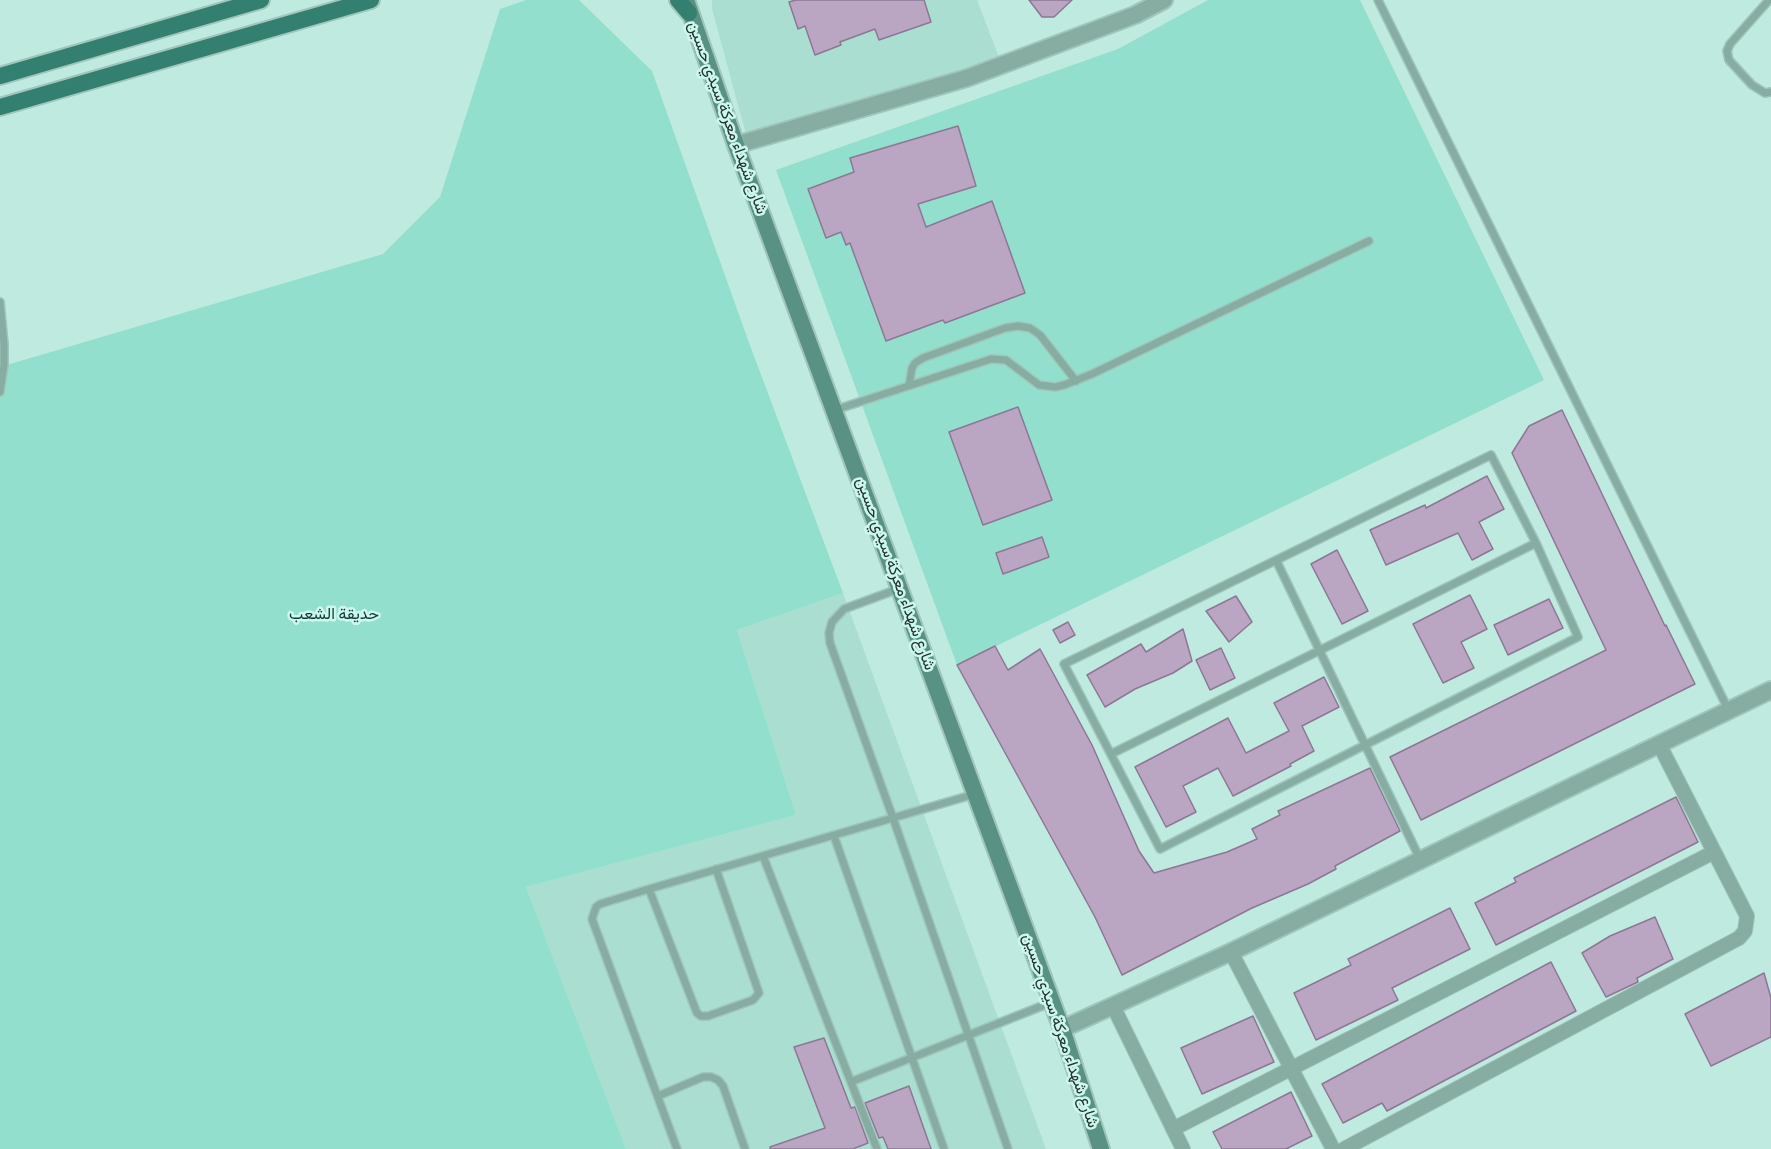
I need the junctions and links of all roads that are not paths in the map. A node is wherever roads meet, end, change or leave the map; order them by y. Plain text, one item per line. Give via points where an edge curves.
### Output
1 (261, 0) edge
2 (371, 0) edge
3 (1164, 0) edge
4 (1378, 0) edge
5 (1769, 0) edge
6 (686, 3) edge
7 (0, 76) edge
8 (1771, 92) edge
9 (0, 106) edge
10 (736, 145) junction
11 (1369, 241) dead end
12 (0, 302) edge
13 (1076, 381) junction
14 (909, 386) junction
15 (0, 392) edge
16 (835, 410) junction
17 (1536, 543) junction
18 (1276, 560) junction
19 (900, 588) junction
20 (1319, 650) junction
21 (1771, 690) edge
22 (1728, 709) junction
23 (1659, 744) junction
24 (1365, 745) junction
25 (1111, 754) junction
26 (975, 794) junction
27 (893, 818) junction
28 (834, 836) junction
29 (1714, 852) junction
30 (763, 856) junction
31 (1421, 861) junction
32 (716, 869) junction
33 (649, 889) junction
34 (1231, 952) junction
35 (1052, 1002) junction
36 (1113, 1006) junction
37 (1062, 1029) junction
38 (968, 1035) junction
39 (911, 1058) junction
40 (1291, 1068) junction
41 (853, 1081) junction
42 (658, 1096) junction
43 (1173, 1129) junction
44 (677, 1149) edge
45 (746, 1149) edge
46 (877, 1149) edge
47 (944, 1149) edge
48 (1008, 1149) edge
49 (1101, 1149) edge
50 (1183, 1149) edge
51 (1333, 1149) edge
52 (1344, 1149) edge

1 - 7 main road
2 - 9 main road
3 - 10 street via 1135,15 967,78
4 - 22 lane
5 - 8 lane via 1727,51 1728,60 1752,85 1765,93
6 - 10 main road, شارع شهداء معركة سيدي حسين
10 - 16 main road, شارع شهداء معركة سيدي حسين
11 - 13 lane
12 - 15 lane via 4,345
13 - 14 lane via 1055,387 1039,385 999,358
13 - 14 lane via 1040,336 1030,328 1018,326 923,358 912,368
14 - 16 lane
16 - 19 main road, شارع شهداء معركة سيدي حسين
17 - 18 lane via 1491,455
17 - 20 lane
17 - 24 lane via 1578,637
18 - 20 lane
18 - 25 lane via 1064,664
19 - 26 main road, شارع شهداء معركة سيدي حسين
19 - 27 lane via 844,609 832,622 829,633
20 - 24 lane
20 - 25 lane
21 - 22 street
22 - 23 street
23 - 29 street
23 - 31 street
24 - 25 lane via 1160,849
24 - 31 lane
26 - 27 lane
26 - 35 main road, شارع شهداء معركة سيدي حسين
27 - 28 lane
27 - 38 lane
28 - 30 lane
28 - 39 lane
29 - 40 street
29 - 52 street via 1747,916 1745,931 1739,938
30 - 32 lane
30 - 41 lane
31 - 34 street
32 - 33 lane
32 - 33 lane via 759,993 753,1000 708,1016 697,1013
33 - 42 lane via 600,904 592,919
34 - 36 street
34 - 40 street
35 - 37 main road, شارع شهداء معركة سيدي حسين
35 - 38 lane
36 - 37 street
36 - 43 street
37 - 49 main road, شارع شهداء معركة سيدي حسين
38 - 39 lane
38 - 48 lane
39 - 41 lane
39 - 47 lane
40 - 43 street
40 - 51 street
41 - 46 lane
42 - 44 lane
42 - 45 lane via 703,1077 718,1080
43 - 50 street

